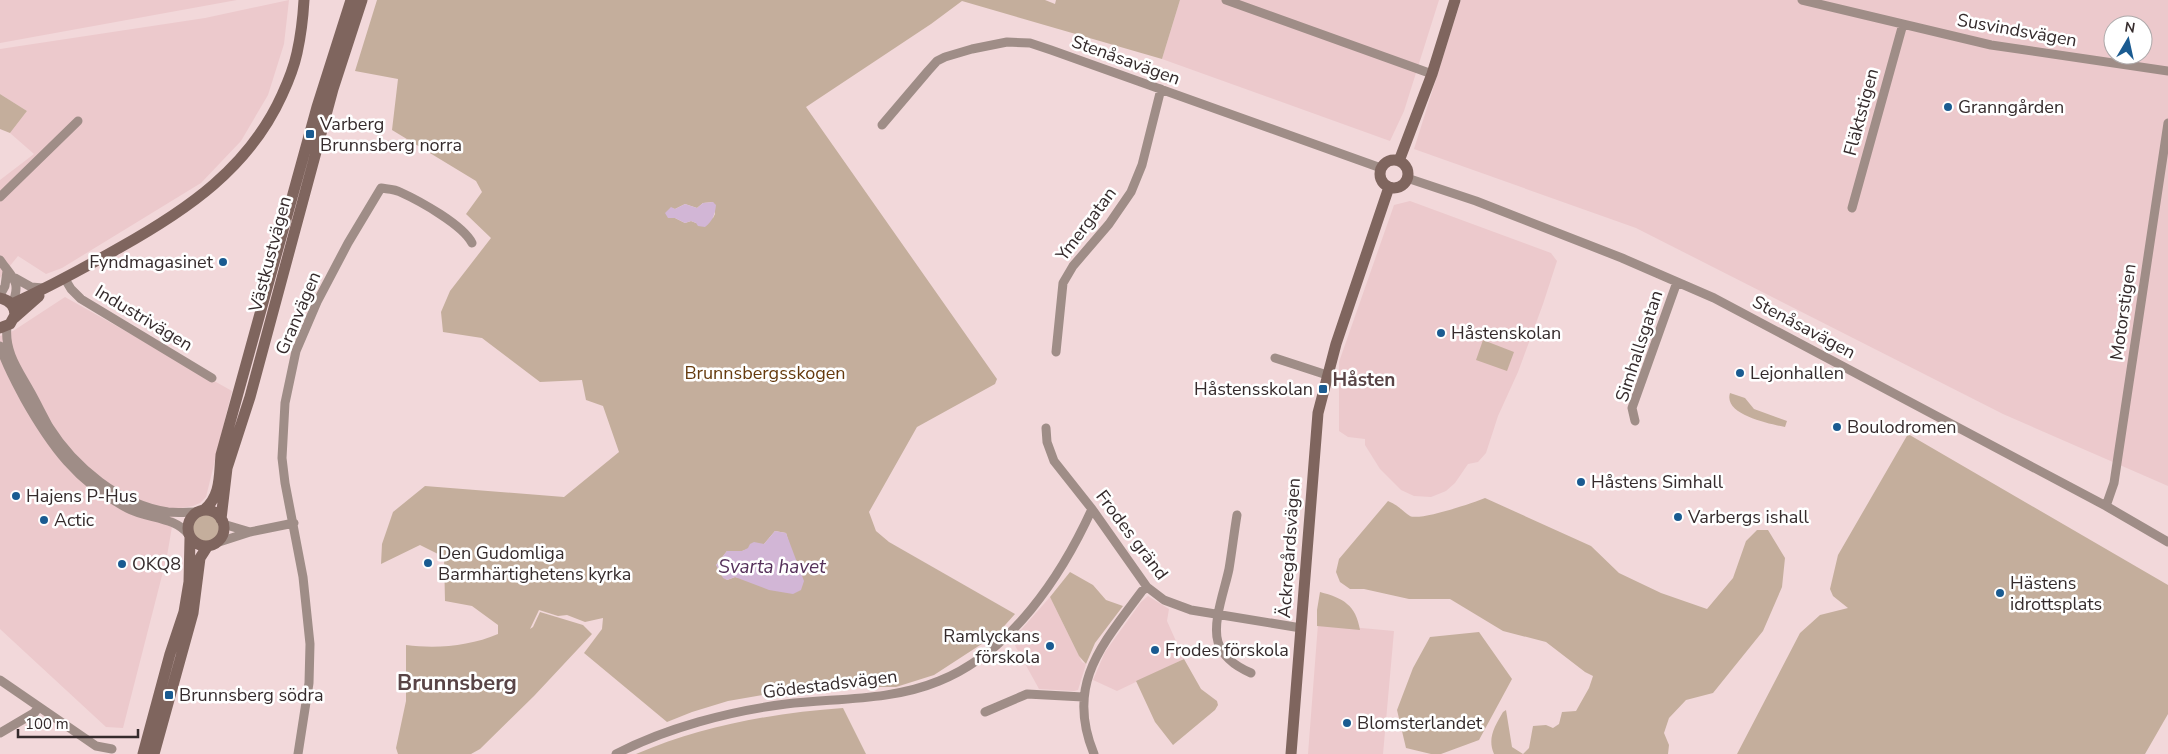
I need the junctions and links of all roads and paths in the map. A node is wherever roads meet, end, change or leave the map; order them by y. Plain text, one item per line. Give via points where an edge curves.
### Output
1 (304, 0) edge
2 (351, 0) edge
3 (362, 0) edge
4 (1226, 0) edge
5 (1455, 0) edge
6 (1802, 0) edge
7 (1902, 24) junction
8 (2168, 71) edge
9 (1432, 74) junction
10 (1161, 90) junction
11 (78, 121) dead end
12 (2168, 122) edge
13 (882, 125) dead end
14 (1399, 161) junction
15 (1381, 168) junction
16 (1407, 178) junction
17 (1388, 187) junction
18 (0, 196) edge
19 (1852, 208) dead end
20 (472, 243) dead end
21 (0, 260) edge
22 (7, 271) junction
23 (16, 278) junction
24 (65, 279) junction
25 (1677, 282) junction
26 (48, 288) junction
27 (0, 297) edge
28 (12, 304) junction
29 (7, 324) edge
30 (0, 346) edge
31 (1056, 352) dead end
32 (1275, 358) dead end
33 (3, 360) edge
34 (1327, 375) junction
35 (212, 378) dead end
36 (1635, 421) dead end
37 (1046, 428) dead end
38 (2106, 506) junction
39 (1092, 509) junction
40 (201, 511) junction
41 (1237, 515) dead end
42 (222, 522) junction
43 (294, 523) junction
44 (250, 532) junction
45 (190, 537) junction
46 (2168, 542) edge
47 (212, 545) junction
48 (1147, 587) junction
49 (1219, 616) junction
50 (1295, 628) junction
51 (1251, 673) dead end
52 (0, 680) edge
53 (1083, 697) junction
54 (38, 707) junction
55 (985, 712) dead end
56 (0, 733) edge
57 (112, 749) dead end
58 (143, 754) edge
59 (154, 754) edge
60 (298, 754) edge
61 (616, 754) edge
62 (1094, 754) edge
63 (1291, 754) edge

1 - 24 street via 297,54 289,79 267,125 241,159 207,192 180,212
2 - 40 street, Västkustvägen via 317,107 221,456 216,494
3 - 42 street, Västkustvägen via 333,89 250,397 234,441 227,468
4 - 9 street
5 - 9 street
6 - 7 street, Susvindsvägen
7 - 8 street, Susvindsvägen via 1991,45
7 - 19 street, Fläktstigen
9 - 14 street
10 - 13 street, Stenåsavägen via 1030,43 1008,42 972,49 937,61
10 - 15 street, Stenåsavägen
10 - 31 street, Ymergatan via 1132,192 1063,283
11 - 18 street
12 - 38 street, Motorstigen via 2114,483
14 - 15 street via 1387,162
14 - 16 street via 1407,170
15 - 17 street via 1381,179
16 - 17 street via 1399,186
16 - 25 street, Stenåsavägen via 1476,201
17 - 34 street, Äckregårdsvägen
20 - 43 street, Granvägen via 469,236 452,222 399,191 381,188 317,302 296,351 285,403 282,458
21 - 22 street
22 - 23 street
22 - 27 street
23 - 26 street via 31,287
23 - 28 street
24 - 26 street
24 - 35 street, Industrivägen via 81,300
25 - 36 street, Simhallsgatan via 1632,408
25 - 38 street, Stenåsavägen via 1756,319
26 - 28 street
26 - 29 street
27 - 28 street
28 - 29 street via 15,311
29 - 40 street via 6,340 12,360 50,428 83,466 117,492 148,506 168,512
30 - 33 street
32 - 34 street
33 - 45 street via 41,429 75,471 127,508 178,524
34 - 50 street, Äckregårdsvägen via 1316,431
37 - 39 street, Frodes gränd via 1054,461
38 - 46 street, Stenåsavägen
39 - 48 street, Frodes gränd
39 - 61 street, Gödestadsvägen via 1061,568 1032,608 999,642 954,674 938,682 890,694 727,714 666,733
40 - 42 street via 214,512
40 - 45 street via 190,520
41 - 49 street
42 - 44 street
42 - 47 street via 222,536
43 - 44 street
43 - 60 street, Granvägen via 306,599 311,662
44 - 47 street
45 - 47 street via 198,545
45 - 58 street via 185,606
47 - 59 street via 199,562 193,613
48 - 49 street, Frodes gränd via 1173,605
48 - 53 street via 1102,646 1089,673
49 - 50 street, Frodes gränd
49 - 51 street via 1217,637 1222,651
50 - 63 street, Äckregårdsvägen
52 - 54 street
53 - 55 street via 1027,694
53 - 62 street via 1087,733
54 - 56 street via 34,713
54 - 57 street via 96,746

